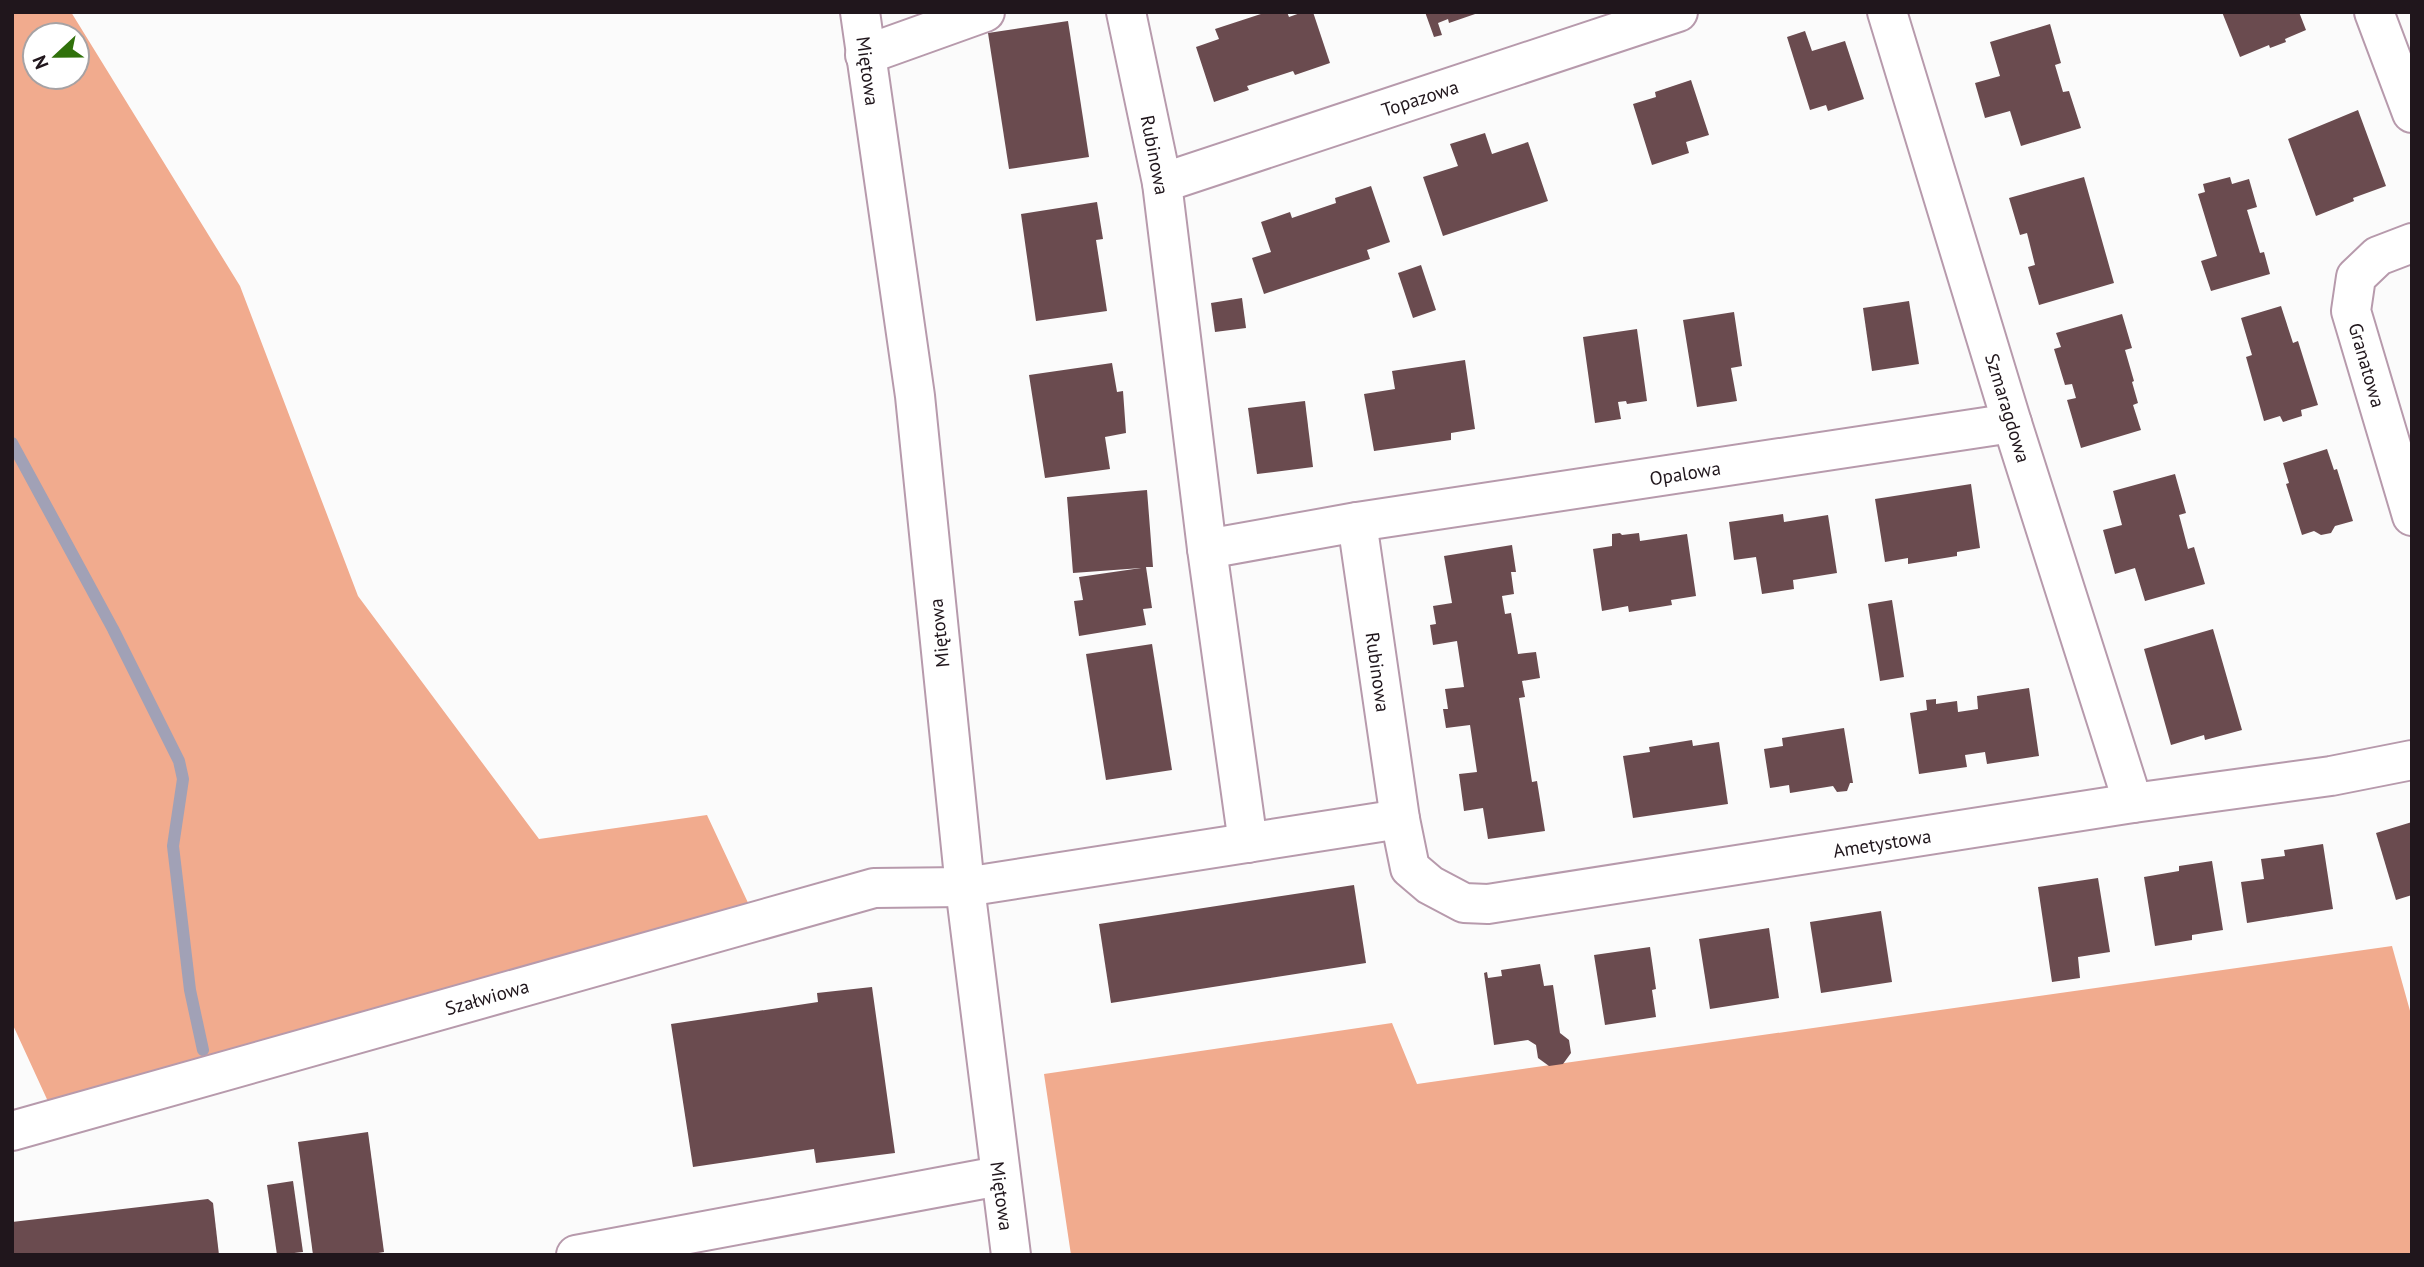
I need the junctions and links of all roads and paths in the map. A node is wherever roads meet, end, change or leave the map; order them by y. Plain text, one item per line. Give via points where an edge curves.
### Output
1 (860, 12) edge
2 (985, 12) edge
3 (1126, 12) edge
4 (1678, 12) edge
5 (1887, 12) edge
6 (2374, 12) edge
7 (865, 54) junction
8 (2412, 113) edge
9 (1162, 183) junction
10 (2412, 243) edge
11 (2012, 423) junction
12 (2412, 516) edge
13 (1357, 522) junction
14 (1207, 549) junction
15 (2412, 761) edge
16 (2133, 803) junction
17 (1399, 820) junction
18 (1248, 843) junction
19 (965, 887) junction
20 (12, 1131) edge
21 (999, 1176) junction
22 (576, 1255) edge
23 (1011, 1255) edge

1 - 7 street, Miętowa
2 - 7 street
3 - 9 street, Rubinowa
4 - 9 street, Topazowa
5 - 11 street, Szmaragdowa
6 - 8 street
7 - 19 street, Miętowa via 915,396
9 - 14 street, Rubinowa
10 - 12 street, Granatowa via 2378,256 2356,277 2351,311
11 - 13 street, Opalowa
11 - 16 street, Szmaragdowa
13 - 14 street
13 - 17 street, Rubinowa
14 - 18 street, Rubinowa
15 - 16 street, Ametystowa
16 - 17 street, Ametystowa via 1488,904 1464,903 1410,868
17 - 18 street
18 - 19 street
19 - 20 street, Szałwiowa via 874,888
19 - 21 street, Miętowa
21 - 22 street
21 - 23 street, Miętowa

